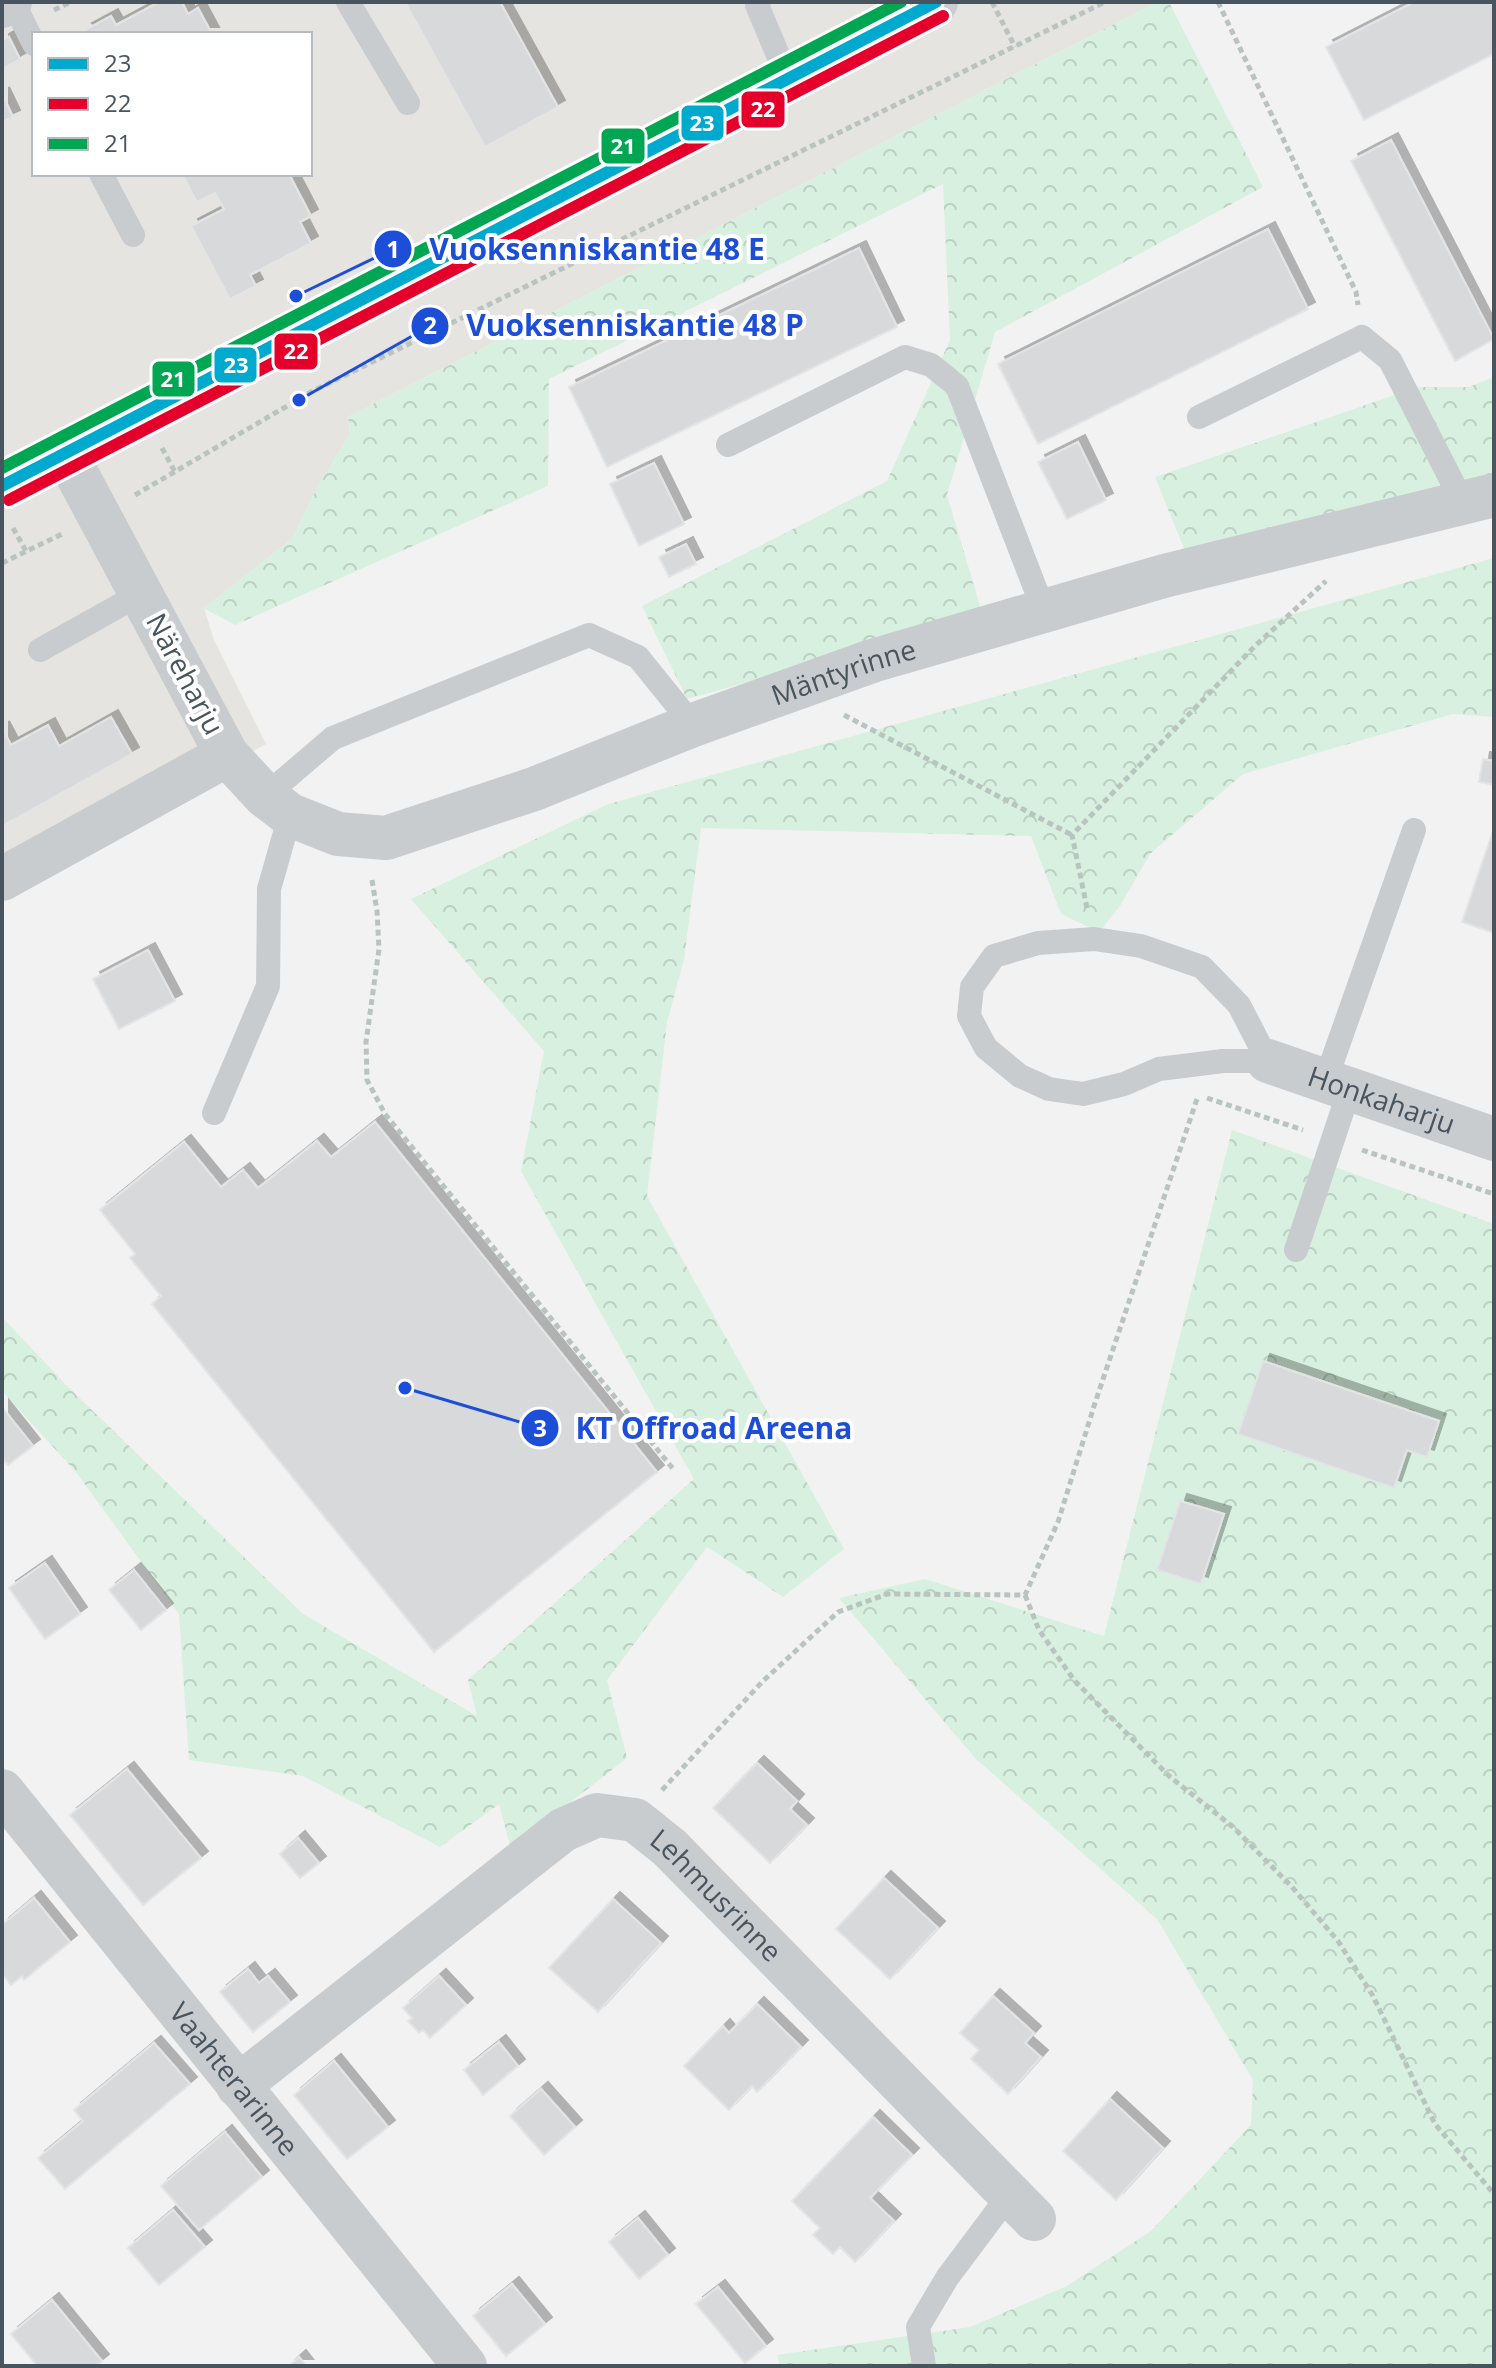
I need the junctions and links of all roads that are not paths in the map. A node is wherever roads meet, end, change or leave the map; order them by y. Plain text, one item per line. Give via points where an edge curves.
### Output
1 (11, 2) edge
2 (348, 2) edge
3 (759, 2) edge
4 (936, 2) edge
5 (2, 6) edge
6 (32, 40) edge
7 (788, 79) junction
8 (408, 103) dead end
9 (102, 176) edge
10 (133, 235) dead end
11 (1199, 417) dead end
12 (728, 445) dead end
13 (65, 452) junction
14 (2, 486) edge
15 (1479, 499) edge
16 (142, 593) junction
17 (1044, 611) junction
18 (40, 650) dead end
19 (693, 725) junction
20 (227, 755) junction
21 (278, 806) junction
22 (1414, 830) dead end
23 (2, 879) edge
24 (1268, 1061) junction
25 (1338, 1084) junction
26 (214, 1113) dead end
27 (1494, 1139) edge
28 (1296, 1250) dead end
29 (2, 1791) edge
30 (238, 2086) junction
31 (1022, 2206) joint
32 (465, 2366) edge
33 (924, 2366) edge

1 - 5 street
1 - 6 lane
2 - 8 lane
3 - 7 lane
4 - 7 street
7 - 13 street
9 - 10 lane
11 - 15 lane via 1362,337 1390,360
12 - 17 lane via 905,357 931,365 957,386
13 - 14 street
13 - 16 street, Näreharju
15 - 17 street, Mäntyrinne
16 - 18 lane
16 - 20 street, Näreharju
17 - 19 street, Mäntyrinne via 872,661
19 - 21 street, Mäntyrinne via 519,794 386,838 338,834
19 - 21 lane via 638,657 589,635 333,738
20 - 21 street, Mäntyrinne
20 - 23 street, Näreharju
21 - 26 lane via 269,889 268,986
22 - 25 lane
24 - 24 lane via 1239,1005 1202,967 1141,946 1094,939 1038,943 994,956 972,987 969,1016 986,1048 1020,1076 1049,1089 1083,1094 1159,1069
24 - 25 street, Honkaharju
25 - 27 street, Honkaharju
25 - 28 lane
29 - 30 street, Vaahterarinne
30 - 31 street, Lehmusrinne via 563,1830 597,1815 635,1820 670,1848
30 - 32 street, Vaahterarinne
31 - 33 lane via 947,2278 918,2327

